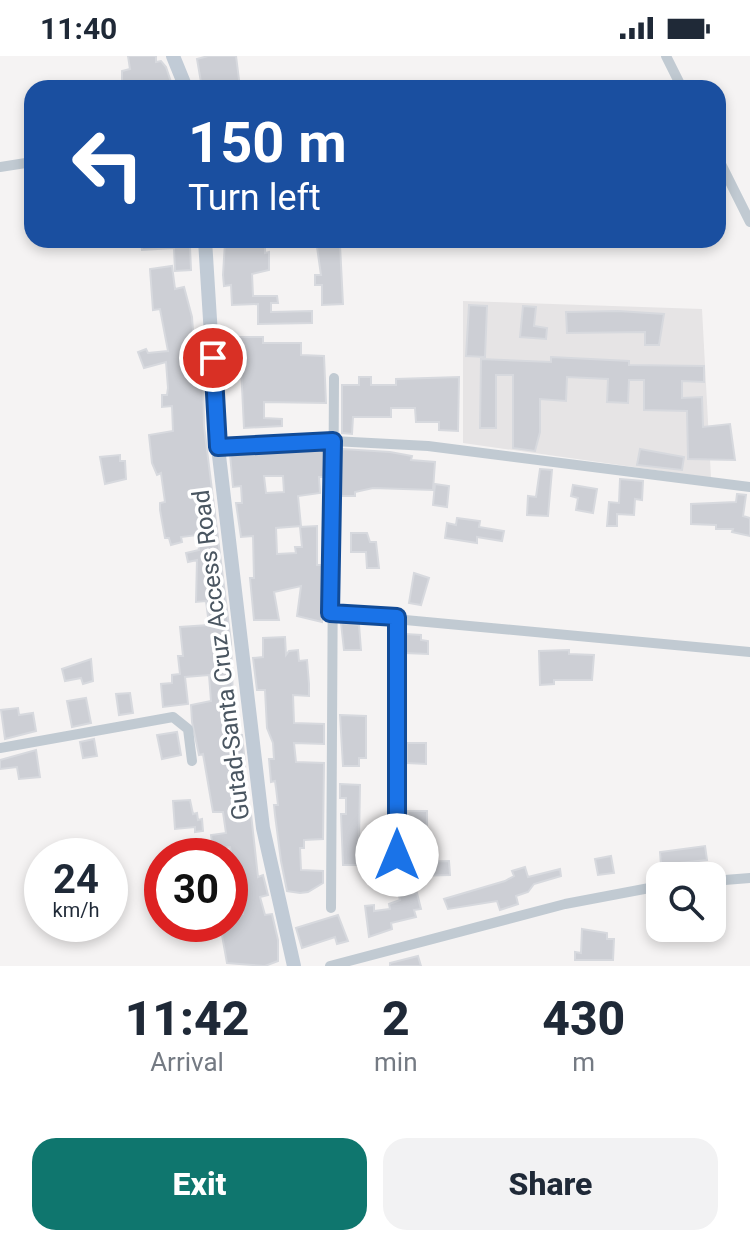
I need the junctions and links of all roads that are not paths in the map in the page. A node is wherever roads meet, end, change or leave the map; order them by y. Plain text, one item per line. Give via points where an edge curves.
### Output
1 (173, 56) edge
2 (666, 56) edge
3 (183, 80) edge
4 (678, 80) edge
5 (24, 163) edge
6 (0, 167) edge
7 (726, 174) edge
8 (750, 222) edge
9 (206, 248) edge
10 (334, 378) dead end
11 (333, 441) junction
12 (218, 447) junction
13 (750, 487) edge
14 (330, 613) junction
15 (397, 617) junction
16 (750, 652) edge
17 (0, 748) edge
18 (192, 761) dead end
19 (397, 855) dead end
20 (750, 878) edge
21 (726, 880) edge
22 (646, 889) edge
23 (331, 908) dead end
24 (294, 966) edge
25 (330, 966) edge

1 - 3 main road
2 - 4 street
5 - 6 street
7 - 8 street
9 - 12 main road, Gutad-Santa Cruz Access Road
10 - 11 street
11 - 12 street
11 - 13 street via 428,446
11 - 14 street
12 - 24 main road, Gutad-Santa Cruz Access Road via 263,828
14 - 15 street
14 - 23 street
15 - 16 street
15 - 19 street
17 - 18 street via 173,717 188,729
20 - 21 street
22 - 25 street via 565,904

